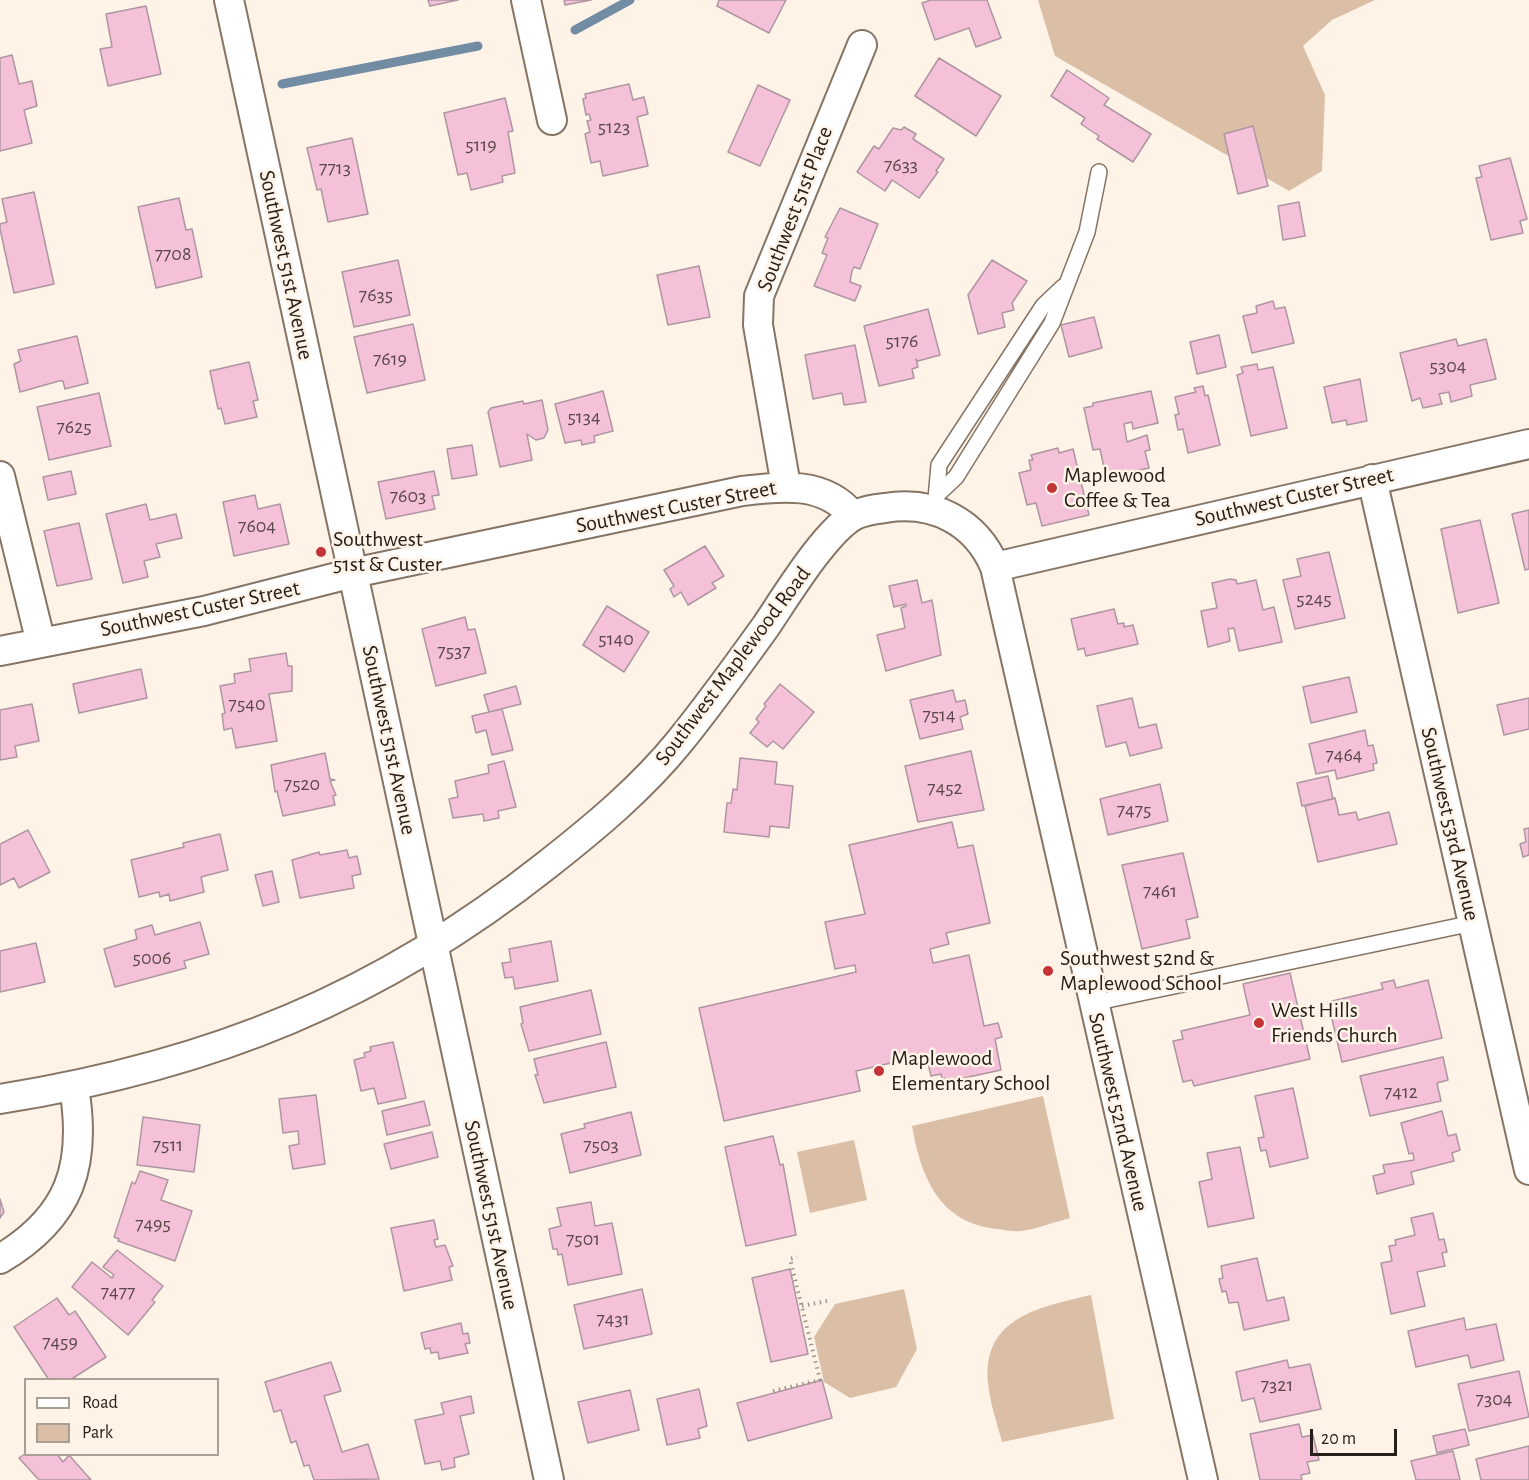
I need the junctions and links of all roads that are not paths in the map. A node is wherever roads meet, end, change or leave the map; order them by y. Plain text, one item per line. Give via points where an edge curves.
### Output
1 (229, 0) edge
2 (526, 0) edge
3 (862, 45) dead end
4 (552, 120) dead end
5 (1099, 172) dead end
6 (1529, 444) edge
7 (0, 476) edge
8 (1372, 479) junction
9 (786, 486) junction
10 (935, 502) junction
11 (853, 516) junction
12 (995, 567) junction
13 (353, 573) junction
14 (41, 643) junction
15 (0, 651) edge
16 (1473, 923) junction
17 (432, 945) junction
18 (1093, 1003) junction
19 (74, 1087) junction
20 (0, 1099) edge
21 (1529, 1170) edge
22 (0, 1259) edge
23 (549, 1480) edge
24 (1203, 1480) edge

1 - 13 street, Southwest 51st Avenue
2 - 4 street
3 - 9 street, Southwest 51st Place via 759,296 758,326
5 - 10 lane via 1087,232 1052,323 956,477
6 - 8 street, Southwest Custer Street
7 - 14 street
8 - 12 street, Southwest Custer Street
8 - 16 street, Southwest 53rd Avenue
9 - 11 street, Southwest Custer Street via 824,493 839,500
9 - 13 street, Southwest Custer Street via 742,491
10 - 11 street
10 - 12 street via 977,536
11 - 17 street, Southwest Maplewood Road via 822,549 701,715 652,772 596,825 530,878
12 - 18 street, Southwest 52nd Avenue
13 - 14 street, Southwest Custer Street via 204,611
13 - 17 street, Southwest 51st Avenue
14 - 15 street, Southwest Custer Street
16 - 18 lane
16 - 21 street, Southwest 53rd Avenue
17 - 19 street, Southwest Maplewood Road via 344,996 288,1022 187,1058
17 - 23 street, Southwest 51st Avenue
18 - 24 street, Southwest 52nd Avenue
19 - 20 street, Southwest Maplewood Road
19 - 22 street via 79,1119 72,1182 45,1225

